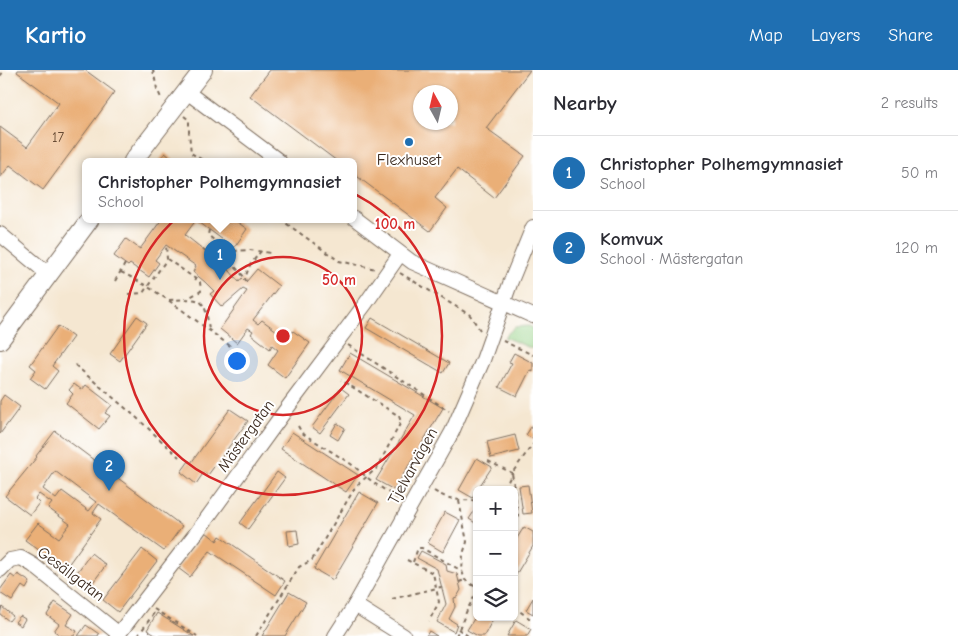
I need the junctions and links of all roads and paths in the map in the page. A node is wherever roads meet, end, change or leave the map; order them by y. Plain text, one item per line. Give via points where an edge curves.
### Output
1 (5, 70) edge
2 (153, 70) edge
3 (203, 70) edge
4 (0, 76) edge
5 (187, 92) junction
6 (173, 108) junction
7 (135, 158) edge
8 (200, 158) edge
9 (276, 158) edge
10 (357, 220) edge
11 (87, 223) edge
12 (286, 223) edge
13 (533, 227) edge
14 (209, 230) dead end
15 (0, 234) edge
16 (166, 244) dead end
17 (261, 251) junction
18 (271, 252) dead end
19 (224, 253) junction
20 (210, 254) dead end
21 (400, 254) junction
22 (167, 260) junction
23 (125, 264) dead end
24 (390, 269) junction
25 (121, 272) junction
26 (48, 274) junction
27 (245, 278) junction
28 (115, 281) dead end
29 (246, 282) dead end
30 (148, 287) junction
31 (128, 294) dead end
32 (197, 295) junction
33 (188, 298) junction
34 (196, 299) junction
35 (169, 300) junction
36 (503, 303) junction
37 (533, 316) edge
38 (209, 331) junction
39 (491, 335) junction
40 (0, 340) edge
41 (340, 340) junction
42 (533, 355) edge
43 (75, 364) dead end
44 (234, 365) dead end
45 (341, 380) dead end
46 (459, 418) junction
47 (298, 426) dead end
48 (533, 444) edge
49 (179, 456) dead end
50 (488, 461) dead end
51 (512, 474) junction
52 (367, 476) junction
53 (423, 485) junction
54 (506, 486) edge
55 (514, 486) edge
56 (473, 500) edge
57 (459, 501) junction
58 (412, 506) junction
59 (407, 560) dead end
60 (413, 562) junction
61 (0, 570) edge
62 (462, 571) junction
63 (465, 580) junction
64 (458, 582) dead end
65 (473, 585) edge
66 (441, 587) dead end
67 (436, 589) junction
68 (392, 599) dead end
69 (473, 599) edge
70 (144, 601) junction
71 (355, 605) junction
72 (156, 610) junction
73 (518, 610) edge
74 (533, 621) edge
75 (429, 622) dead end
76 (458, 629) junction
77 (118, 635) edge
78 (138, 636) edge
79 (197, 636) edge
80 (256, 636) edge
81 (335, 636) edge
82 (404, 636) edge
83 (456, 636) edge
84 (468, 636) edge

1 - 4 path
2 - 6 path via 159,97
3 - 5 main road
5 - 6 main road
5 - 9 street
6 - 7 main road
6 - 8 path via 190,120 191,152
10 - 21 street
11 - 26 main road
12 - 24 path via 339,261
13 - 36 street, Tjelvarvägen
14 - 19 path via 208,236 222,247
15 - 26 street
16 - 22 path
17 - 18 path
17 - 19 path
17 - 27 path
19 - 20 path
19 - 27 path
21 - 24 street, Mästergatan
21 - 36 street
22 - 30 path
22 - 32 path via 200,282 201,291
23 - 25 path
24 - 39 path via 470,316 480,330
24 - 41 street, Mästergatan
25 - 28 path
25 - 30 path
26 - 40 main road
27 - 29 path
30 - 31 path via 143,293
30 - 35 path
32 - 33 path
32 - 34 path
33 - 34 path
33 - 35 path
34 - 38 path via 206,310
35 - 38 path
36 - 37 street
36 - 39 street, Tjelvarvägen
38 - 44 path via 233,348
39 - 42 path
39 - 46 street, Tjelvarvägen
41 - 46 path
41 - 70 street, Mästergatan
43 - 49 path
45 - 52 path via 400,416 401,422 377,468
46 - 53 street, Tjelvarvägen
47 - 52 path via 302,433
48 - 51 path
50 - 51 path
51 - 54 path
51 - 55 path
52 - 58 path
52 - 80 path via 356,486 312,560 299,567
53 - 57 path via 444,498
53 - 58 street, Tjelvarvägen
56 - 57 path
57 - 62 path via 467,542
58 - 71 street, Tjelvarvägen
59 - 60 path
60 - 62 path via 418,548 422,548
60 - 67 path via 433,573
61 - 77 street, Gesällgatan via 10,560 21,558
62 - 63 path
63 - 64 path
63 - 65 path
66 - 67 path
67 - 68 path
67 - 75 path via 438,602
69 - 76 path
70 - 72 path
70 - 77 street, Mästergatan
71 - 81 street, Tjelvarvägen
71 - 82 street
72 - 78 path
72 - 79 path
73 - 74 path
76 - 83 path
76 - 84 path

